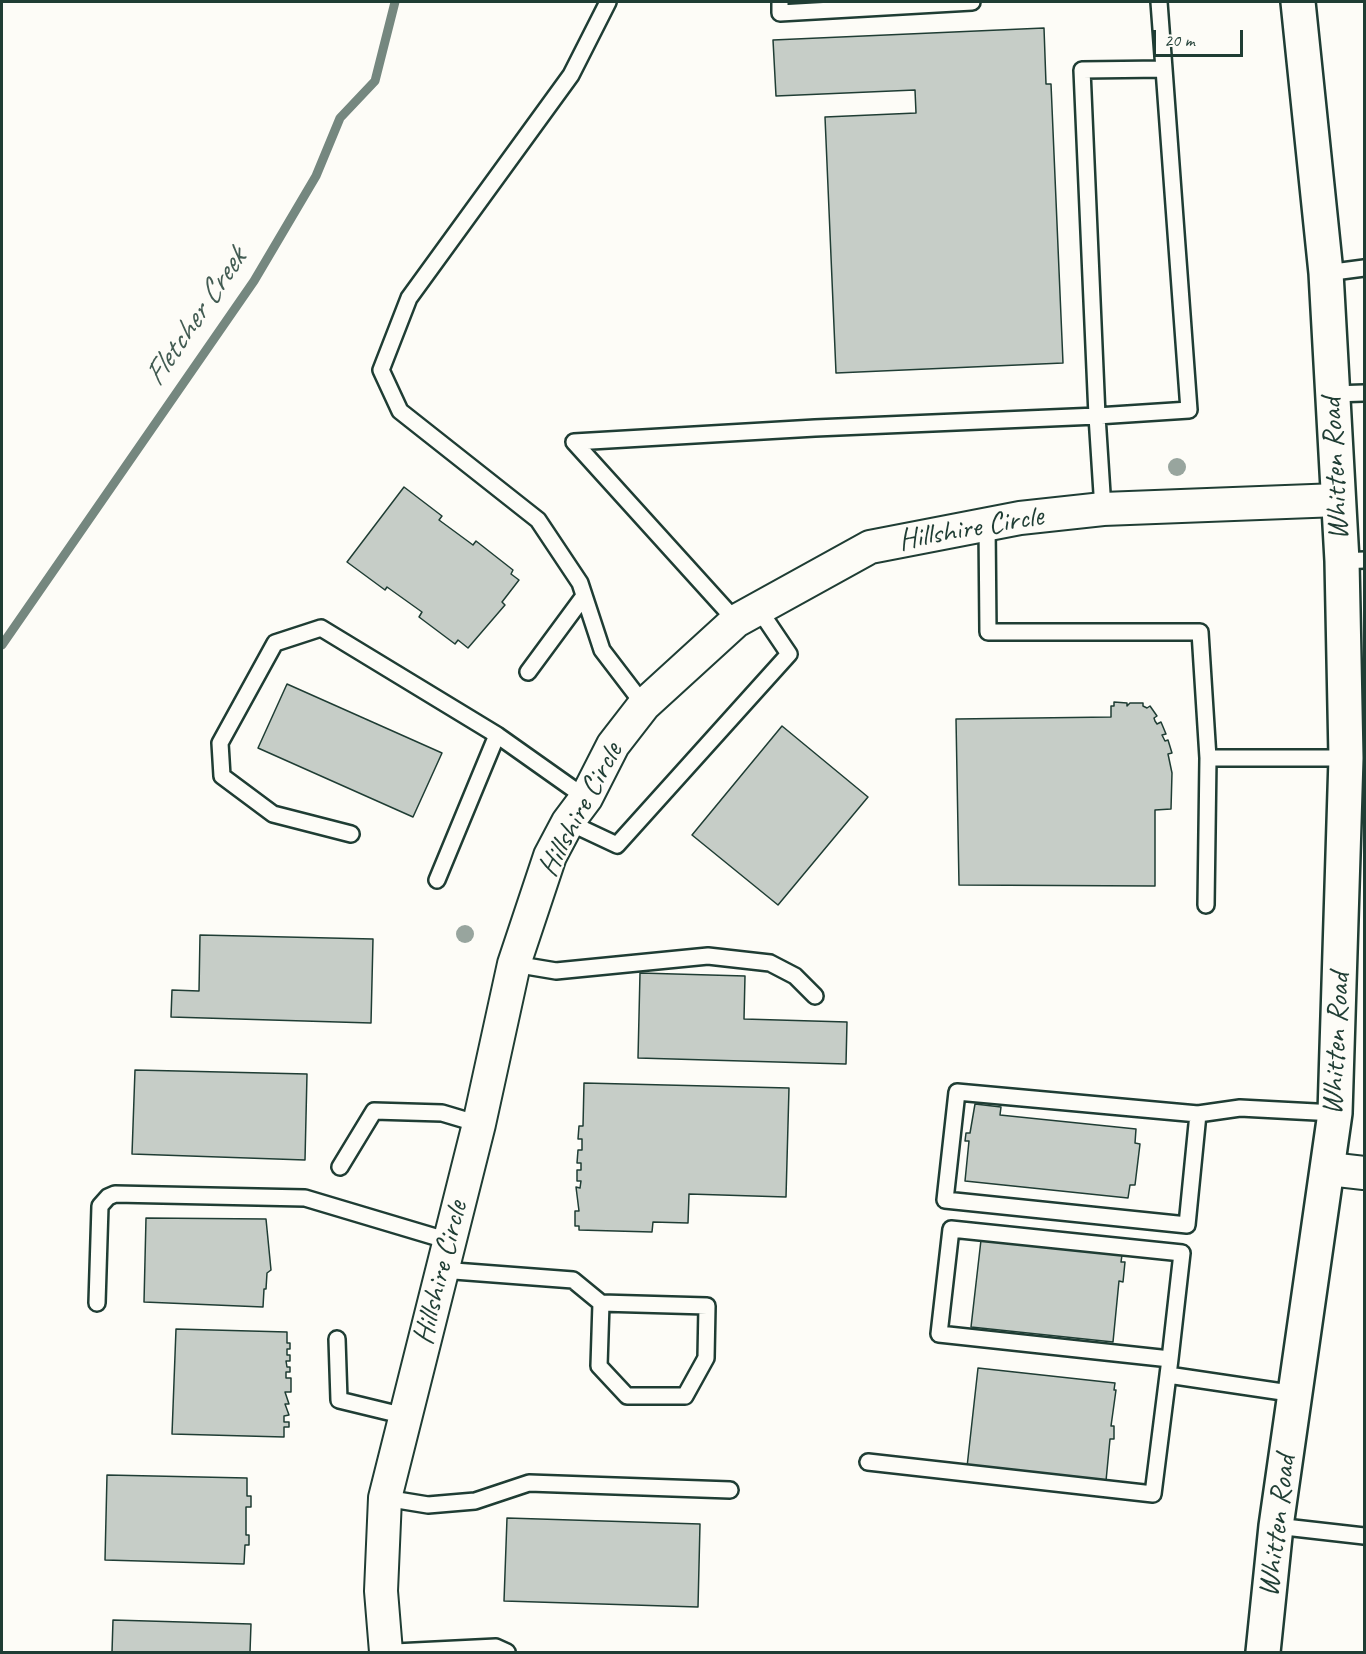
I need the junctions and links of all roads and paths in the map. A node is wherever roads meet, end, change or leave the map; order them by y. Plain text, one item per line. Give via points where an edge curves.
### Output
1 (608, 2) edge
2 (780, 2) edge
3 (967, 2) edge
4 (972, 2) edge
5 (1159, 2) edge
6 (1298, 2) edge
7 (1164, 69) junction
8 (1365, 268) edge
9 (1326, 273) junction
10 (1365, 393) edge
11 (1332, 394) junction
12 (1097, 416) junction
13 (1338, 500) junction
14 (1103, 509) junction
15 (987, 524) junction
16 (1353, 561) edge
17 (584, 596) junction
18 (747, 614) junction
19 (528, 672) dead end
20 (644, 705) junction
21 (496, 735) junction
22 (1352, 752) edge
23 (1208, 758) junction
24 (577, 810) junction
25 (351, 834) dead end
26 (437, 879) dead end
27 (1206, 905) dead end
28 (514, 964) junction
29 (815, 996) dead end
30 (1335, 1113) junction
31 (1198, 1114) junction
32 (478, 1124) junction
33 (340, 1167) dead end
34 (1329, 1169) junction
35 (1365, 1173) edge
36 (445, 1256) junction
37 (97, 1303) dead end
38 (601, 1303) junction
39 (337, 1339) dead end
40 (1170, 1359) junction
41 (1168, 1375) junction
42 (1296, 1394) junction
43 (405, 1416) junction
44 (868, 1462) dead end
45 (730, 1490) dead end
46 (385, 1498) junction
47 (1276, 1526) junction
48 (1365, 1536) edge
49 (386, 1653) edge
50 (395, 1653) edge
51 (507, 1653) edge
52 (1263, 1653) edge

1 - 17 lane via 571,75 409,298 381,370 400,411 538,520 580,583
2 - 3 lane via 780,13
3 - 4 lane
5 - 7 lane
6 - 9 main road, Whitten Road
7 - 12 lane via 1082,70
7 - 12 lane via 1189,410
8 - 9 lane
9 - 11 main road, Whitten Road
10 - 11 lane
11 - 13 main road, Whitten Road
12 - 14 lane
12 - 18 lane via 574,442
13 - 14 street, Hillshire Circle
13 - 16 main road, Whitten Road
14 - 15 street, Hillshire Circle
15 - 18 street, Hillshire Circle via 870,547
15 - 23 lane via 988,632 1200,632
16 - 22 main road, Whitten Road
17 - 19 lane
17 - 20 lane via 602,650
18 - 20 street, Hillshire Circle
18 - 24 lane via 789,654 617,844
20 - 24 street, Hillshire Circle via 613,745
21 - 24 lane
21 - 25 lane via 321,628 275,643 220,743 222,776 273,814
21 - 26 lane
22 - 23 lane
22 - 30 main road, Whitten Road
23 - 27 lane
24 - 28 street, Hillshire Circle via 550,856
28 - 29 lane via 556,971 708,956 770,963 795,976
28 - 32 street, Hillshire Circle
30 - 31 lane via 1240,1108
30 - 34 main road, Whitten Road
31 - 31 lane via 957,1092 945,1200 1187,1225
32 - 33 lane via 442,1113 374,1111
32 - 36 street, Hillshire Circle
34 - 35 street
34 - 42 main road, Whitten Road
36 - 37 lane via 305,1198 115,1194 100,1206
36 - 38 lane via 573,1280
36 - 43 street, Hillshire Circle
38 - 38 lane via 599,1366 627,1396 685,1396 706,1358 707,1306
39 - 43 lane via 339,1400
40 - 40 lane via 939,1334 951,1229 1182,1253
40 - 41 lane
41 - 42 lane
41 - 44 lane via 1153,1494
42 - 47 main road, Whitten Road
43 - 46 street, Hillshire Circle
45 - 46 lane via 529,1483 475,1501 428,1505
46 - 49 street, Hillshire Circle via 381,1591
47 - 48 lane
47 - 52 main road, Whitten Road
50 - 51 lane via 496,1647

